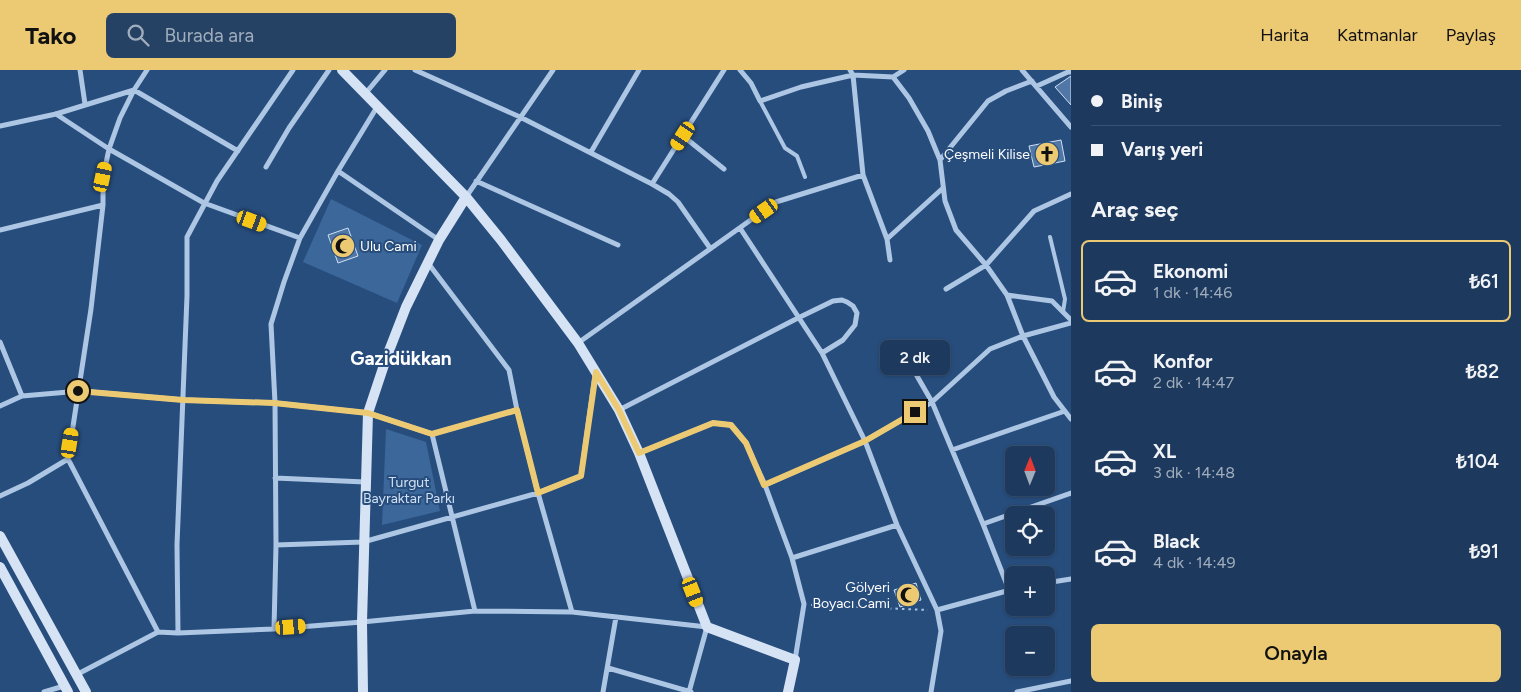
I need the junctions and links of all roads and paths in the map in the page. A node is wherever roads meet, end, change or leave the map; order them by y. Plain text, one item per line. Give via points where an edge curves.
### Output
1 (80, 70) edge
2 (147, 70) edge
3 (293, 70) edge
4 (329, 70) edge
5 (342, 70) edge
6 (384, 70) edge
7 (416, 70) edge
8 (553, 70) edge
9 (638, 70) edge
10 (724, 70) edge
11 (740, 70) edge
12 (904, 70) edge
13 (1022, 70) edge
14 (1071, 72) edge
15 (852, 73) edge
16 (893, 77) junction
17 (1032, 81) junction
18 (1037, 86) junction
19 (134, 90) junction
20 (364, 94) junction
21 (760, 101) junction
22 (85, 104) junction
23 (377, 107) junction
24 (56, 114) junction
25 (520, 117) junction
26 (0, 126) edge
27 (1071, 127) edge
28 (683, 136) junction
29 (109, 149) junction
30 (238, 151) junction
31 (592, 152) junction
32 (940, 160) junction
33 (266, 167) dead end
34 (724, 169) dead end
35 (338, 171) junction
36 (863, 175) junction
37 (805, 178) dead end
38 (476, 181) junction
39 (652, 184) junction
40 (943, 188) junction
41 (1071, 194) edge
42 (466, 197) junction
43 (204, 203) junction
44 (102, 205) junction
45 (740, 228) junction
46 (0, 230) edge
47 (1050, 237) dead end
48 (300, 238) junction
49 (887, 239) junction
50 (439, 240) junction
51 (618, 245) dead end
52 (710, 248) junction
53 (890, 260) dead end
54 (427, 262) junction
55 (986, 265) junction
56 (946, 289) dead end
57 (1007, 295) junction
58 (1063, 312) junction
59 (798, 318) junction
60 (1071, 322) edge
61 (1023, 336) junction
62 (0, 342) edge
63 (578, 343) junction
64 (898, 343) dead end
65 (822, 353) junction
66 (596, 372) junction
67 (78, 391) junction
68 (22, 396) junction
69 (183, 400) junction
70 (932, 402) junction
71 (274, 403) junction
72 (0, 406) edge
73 (517, 410) junction
74 (619, 410) junction
75 (1065, 411) junction
76 (368, 413) junction
77 (1071, 419) edge
78 (432, 434) junction
79 (865, 441) junction
80 (952, 450) junction
81 (639, 453) junction
82 (68, 459) junction
83 (275, 478) junction
84 (365, 482) junction
85 (764, 485) junction
86 (538, 493) junction
87 (1071, 493) edge
88 (0, 496) edge
89 (451, 518) junction
90 (983, 524) junction
91 (897, 525) junction
92 (0, 536) edge
93 (363, 542) junction
94 (276, 545) junction
95 (792, 558) junction
96 (0, 567) edge
97 (1005, 575) edge
98 (1071, 579) edge
99 (1055, 582) edge
100 (1005, 591) edge
101 (804, 604) junction
102 (937, 610) junction
103 (475, 611) junction
104 (572, 612) junction
105 (616, 617) junction
106 (362, 622) junction
107 (707, 627) junction
108 (274, 628) junction
109 (158, 632) junction
110 (178, 633) junction
111 (795, 660) junction
112 (608, 668) junction
113 (76, 676) junction
114 (1071, 681) edge
115 (66, 689) edge
116 (44, 692) edge
117 (86, 692) edge
118 (363, 692) edge
119 (603, 692) edge
120 (690, 692) edge
121 (788, 692) edge
122 (930, 692) edge
123 (1017, 692) edge

1 - 22 street
2 - 19 street
3 - 30 street
4 - 33 street
5 - 20 street
6 - 20 street
7 - 25 street
8 - 25 street
9 - 31 street
10 - 28 street
11 - 21 street via 751,82
12 - 16 street
13 - 17 street
14 - 18 street
15 - 16 street
15 - 21 street
15 - 36 street
16 - 32 street via 928,131
17 - 18 street
17 - 32 street via 988,101
18 - 27 street
19 - 22 street
19 - 29 street
19 - 30 street
20 - 23 street
21 - 37 lane via 786,148 797,156
22 - 24 street
23 - 35 street
23 - 42 street
24 - 26 street
24 - 29 street
25 - 31 street
25 - 38 street
28 - 34 street
28 - 39 street
29 - 43 street
29 - 44 street
30 - 43 street
31 - 39 street
32 - 40 street
35 - 48 street
35 - 50 street
36 - 45 street via 776,202
36 - 49 street
38 - 42 street
38 - 51 street
39 - 52 street via 678,202
40 - 49 street
40 - 55 street via 956,230
41 - 55 street via 1034,211
42 - 50 street
42 - 63 street
43 - 48 street
43 - 69 street via 187,237
44 - 46 street
44 - 67 street
45 - 52 street
45 - 59 street
47 - 58 lane via 1066,299
48 - 71 street via 272,324
49 - 53 street
50 - 54 street
52 - 63 street
54 - 73 street via 509,370
54 - 76 street via 399,323
55 - 56 street
55 - 57 street
57 - 58 street via 1052,301
57 - 61 street
58 - 60 street
59 - 65 street
59 - 65 street via 838,300 853,306 857,317 855,325 843,340
59 - 74 street
60 - 61 street
61 - 70 street via 990,349
61 - 75 street
62 - 68 street
63 - 66 street
64 - 70 street
65 - 79 street
66 - 74 street
66 - 86 street via 581,476
67 - 68 street
67 - 69 street
67 - 82 street
68 - 72 street
69 - 71 street
69 - 110 street via 177,545
70 - 79 street
70 - 80 street
71 - 76 street
71 - 83 street
73 - 78 street
73 - 86 street
74 - 81 street
75 - 77 street
75 - 80 street
76 - 78 street
76 - 84 street
78 - 89 street
79 - 85 street
79 - 91 street
80 - 90 street
81 - 85 street via 713,423 731,425 746,443
81 - 107 street
82 - 88 street
82 - 109 street
83 - 84 street
83 - 94 street
84 - 93 street
85 - 95 street
86 - 89 street
86 - 104 street
87 - 90 street
89 - 93 street
89 - 103 street
90 - 97 street
91 - 95 street
91 - 102 street
92 - 113 street
93 - 94 street
93 - 106 street
94 - 108 street
95 - 101 street
96 - 115 street
98 - 99 street
100 - 102 street
101 - 102 path
101 - 111 street
102 - 122 street via 941,631
103 - 104 street
103 - 106 street
104 - 105 street
105 - 107 street
105 - 112 street
106 - 108 street
106 - 118 street
107 - 111 street
107 - 120 street
108 - 110 street
109 - 110 street
109 - 113 street
111 - 121 street
112 - 119 street
112 - 120 street
113 - 117 street
114 - 123 street
115 - 116 street

